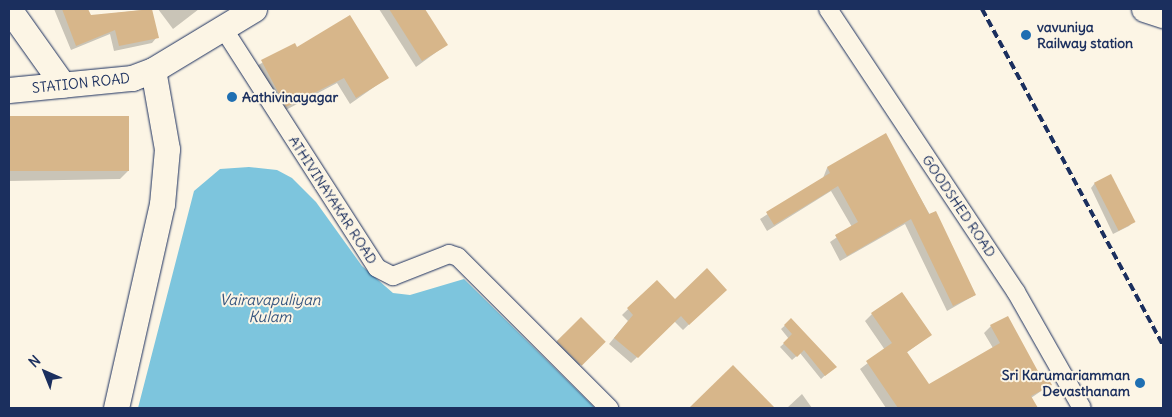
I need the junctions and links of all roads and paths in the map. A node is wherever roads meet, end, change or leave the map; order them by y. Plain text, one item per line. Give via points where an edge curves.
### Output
1 (9, 9) edge
2 (254, 9) edge
3 (828, 9) edge
4 (1144, 9) edge
5 (1163, 15) edge
6 (223, 28) junction
7 (153, 70) junction
8 (63, 85) junction
9 (9, 90) edge
10 (116, 408) edge
11 (609, 408) edge
12 (1082, 408) edge

1 - 8 street
2 - 6 street, STATION ROAD
3 - 12 street, GOODSHED ROAD via 1016,292
4 - 5 street
6 - 7 street, STATION ROAD
6 - 11 street, ATHIVINAYAKAR ROAD via 377,268 393,276 449,254 458,257
7 - 8 street, STATION ROAD via 132,78
7 - 10 street via 167,149 162,204
8 - 9 street, STATION ROAD

